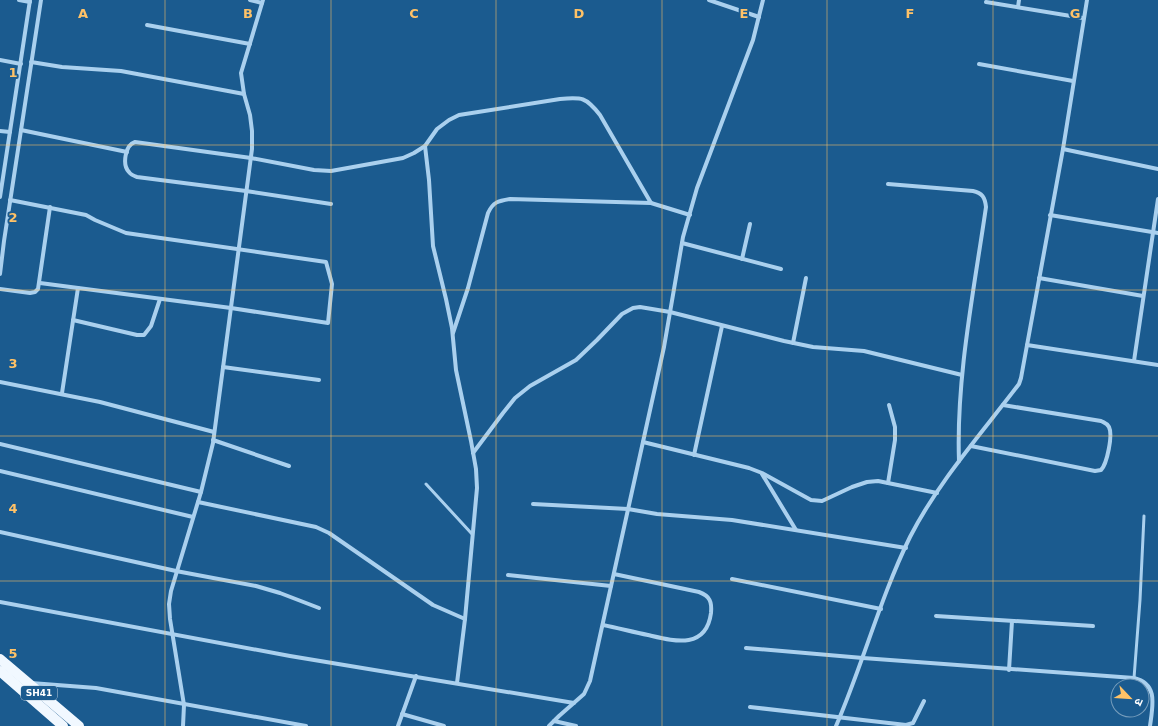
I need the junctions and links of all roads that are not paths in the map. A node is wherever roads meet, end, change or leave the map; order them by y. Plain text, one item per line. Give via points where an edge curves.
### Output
1 (19, 0) edge
2 (41, 0) edge
3 (250, 0) edge
4 (709, 0) edge
5 (763, 0) edge
6 (1019, 0) edge
7 (1087, 0) edge
8 (30, 1) edge
9 (263, 2) edge
10 (986, 2) dead end
11 (1018, 7) junction
12 (759, 17) junction
13 (1083, 18) junction
14 (147, 25) dead end
15 (250, 44) junction
16 (0, 60) edge
17 (31, 62) junction
18 (21, 64) junction
19 (980, 64) dead end
20 (1073, 81) junction
21 (244, 94) junction
22 (21, 130) junction
23 (0, 131) edge
24 (10, 132) junction
25 (425, 146) junction
26 (1063, 149) junction
27 (127, 152) junction
28 (251, 158) junction
29 (1158, 169) edge
30 (888, 184) dead end
31 (246, 191) junction
32 (0, 197) edge
33 (1158, 199) edge
34 (10, 200) junction
35 (650, 203) junction
36 (331, 204) dead end
37 (50, 207) junction
38 (690, 215) junction
39 (1050, 216) junction
40 (750, 224) dead end
41 (1156, 232) edge
42 (682, 243) junction
43 (239, 249) junction
44 (742, 259) junction
45 (781, 269) dead end
46 (0, 274) edge
47 (806, 278) dead end
48 (1039, 278) junction
49 (40, 283) junction
50 (78, 288) junction
51 (0, 289) edge
52 (1144, 296) junction
53 (160, 299) junction
54 (231, 308) junction
55 (670, 312) junction
56 (73, 320) junction
57 (722, 326) junction
58 (452, 334) junction
59 (793, 343) junction
60 (1027, 345) junction
61 (1134, 361) junction
62 (1158, 365) edge
63 (223, 367) junction
64 (962, 375) junction
65 (319, 380) dead end
66 (0, 382) edge
67 (62, 393) junction
68 (889, 405) dead end
69 (1003, 405) junction
70 (214, 432) junction
71 (213, 440) junction
72 (643, 442) junction
73 (0, 444) edge
74 (971, 446) junction
75 (473, 453) junction
76 (694, 455) junction
77 (959, 461) junction
78 (289, 466) dead end
79 (0, 471) edge
80 (762, 473) junction
81 (888, 483) junction
82 (426, 484) dead end
83 (202, 492) junction
84 (937, 493) junction
85 (198, 502) junction
86 (533, 504) dead end
87 (628, 509) junction
88 (1144, 516) dead end
89 (193, 517) junction
90 (796, 530) junction
91 (0, 532) edge
92 (472, 534) junction
93 (906, 548) junction
94 (176, 571) junction
95 (614, 574) junction
96 (508, 575) dead end
97 (732, 579) dead end
98 (611, 586) junction
99 (0, 602) edge
100 (319, 608) dead end
101 (881, 608) junction
102 (936, 616) dead end
103 (465, 619) junction
104 (1012, 621) junction
105 (603, 625) junction
106 (1093, 626) dead end
107 (172, 634) junction
108 (746, 648) dead end
109 (863, 658) junction
110 (0, 659) edge
111 (1009, 670) junction
112 (0, 671) edge
113 (416, 676) junction
114 (1134, 678) joint
115 (27, 682) junction
116 (457, 683) junction
117 (1150, 685) edge
118 (924, 701) dead end
119 (574, 703) junction
120 (184, 705) junction
121 (750, 707) dead end
122 (402, 714) junction
123 (840, 716) junction
124 (554, 721) junction
125 (63, 726) edge
126 (79, 726) edge
127 (182, 726) edge
128 (306, 726) edge
129 (398, 726) edge
130 (444, 726) edge
131 (549, 726) edge
132 (576, 726) edge
133 (836, 726) edge
134 (1150, 726) edge

1 - 8 street
2 - 17 street
3 - 9 street
4 - 12 street
5 - 12 street
6 - 11 street
7 - 13 street
8 - 18 street
9 - 15 street
10 - 11 street
11 - 13 street
12 - 38 street
13 - 20 street
14 - 15 street
15 - 21 street via 241,73
16 - 18 street
17 - 21 street via 121,71
17 - 22 street
18 - 24 street
19 - 20 street
20 - 26 street
21 - 28 street via 252,131
22 - 27 street
22 - 34 street
23 - 24 street
24 - 32 street
25 - 28 street via 403,158 331,171
25 - 35 street via 437,130 459,116 560,99 583,99 592,104 600,115
25 - 58 street via 433,246
26 - 29 street
26 - 39 street
27 - 28 street via 129,146 135,142
27 - 31 street via 125,165 128,172 137,177
28 - 31 street
30 - 64 street via 980,192 985,199 986,207
31 - 36 street
31 - 43 street
33 - 41 street
34 - 37 street
34 - 46 street
35 - 38 street
35 - 58 street via 510,199 497,201 488,213 468,288
37 - 43 street via 86,215 126,233
37 - 49 street
38 - 42 street
39 - 41 street
39 - 48 street
40 - 44 street
41 - 52 street
42 - 44 street
42 - 55 street
43 - 54 street
43 - 54 street via 326,262 332,284 328,323
44 - 45 street
47 - 59 street
48 - 52 street
48 - 60 street
49 - 50 street
49 - 51 street via 38,289 30,293
50 - 53 street
50 - 56 street
52 - 61 street
53 - 54 street
53 - 56 street via 151,326 144,335
54 - 63 street
55 - 57 street
55 - 72 street
55 - 75 street via 640,307 622,314 576,360 530,386 515,398
56 - 67 street
57 - 59 street
57 - 76 street
58 - 75 street via 456,370
59 - 64 street via 864,351
60 - 61 street
60 - 69 street via 1019,384
61 - 62 street
63 - 65 street
63 - 70 street
64 - 77 street
66 - 67 street
67 - 70 street
68 - 81 street via 895,427 895,440
69 - 74 street
69 - 74 street via 1107,424 1110,436 1104,467 1095,471
70 - 71 street
71 - 78 street
71 - 83 street
72 - 76 street
72 - 87 street
73 - 83 street
74 - 77 street
75 - 92 street via 477,488
76 - 80 street
77 - 84 street
79 - 89 street
80 - 81 street via 811,500 822,501 867,482
80 - 90 street
81 - 84 street
82 - 92 lane
83 - 85 street
84 - 93 street
85 - 89 street
85 - 103 street via 323,530 433,605
86 - 87 street
87 - 90 street
87 - 95 street
88 - 114 lane
89 - 94 street
90 - 93 street
91 - 94 street
92 - 103 street
93 - 101 street
94 - 100 street via 256,586
94 - 107 street via 169,604
95 - 98 street
95 - 105 street via 707,595 711,602 711,614 705,632 684,641
96 - 98 street
97 - 101 street
98 - 105 street
99 - 107 street
101 - 109 street
102 - 104 street
103 - 116 street
104 - 106 street
104 - 111 street
105 - 119 street via 590,681 584,694
107 - 113 street
107 - 120 street
108 - 109 street
109 - 111 street
109 - 123 street
110 - 115 main road, SH41
111 - 114 street
112 - 125 main road, SH41
113 - 116 street
113 - 122 street
115 - 120 street via 96,688
115 - 126 main road, SH41
116 - 119 street
117 - 134 street via 1155,693
118 - 123 street via 913,723 906,725
119 - 124 street
120 - 127 street
120 - 128 street
121 - 123 street
122 - 129 street
122 - 130 street
123 - 133 street
124 - 131 street
124 - 132 street

